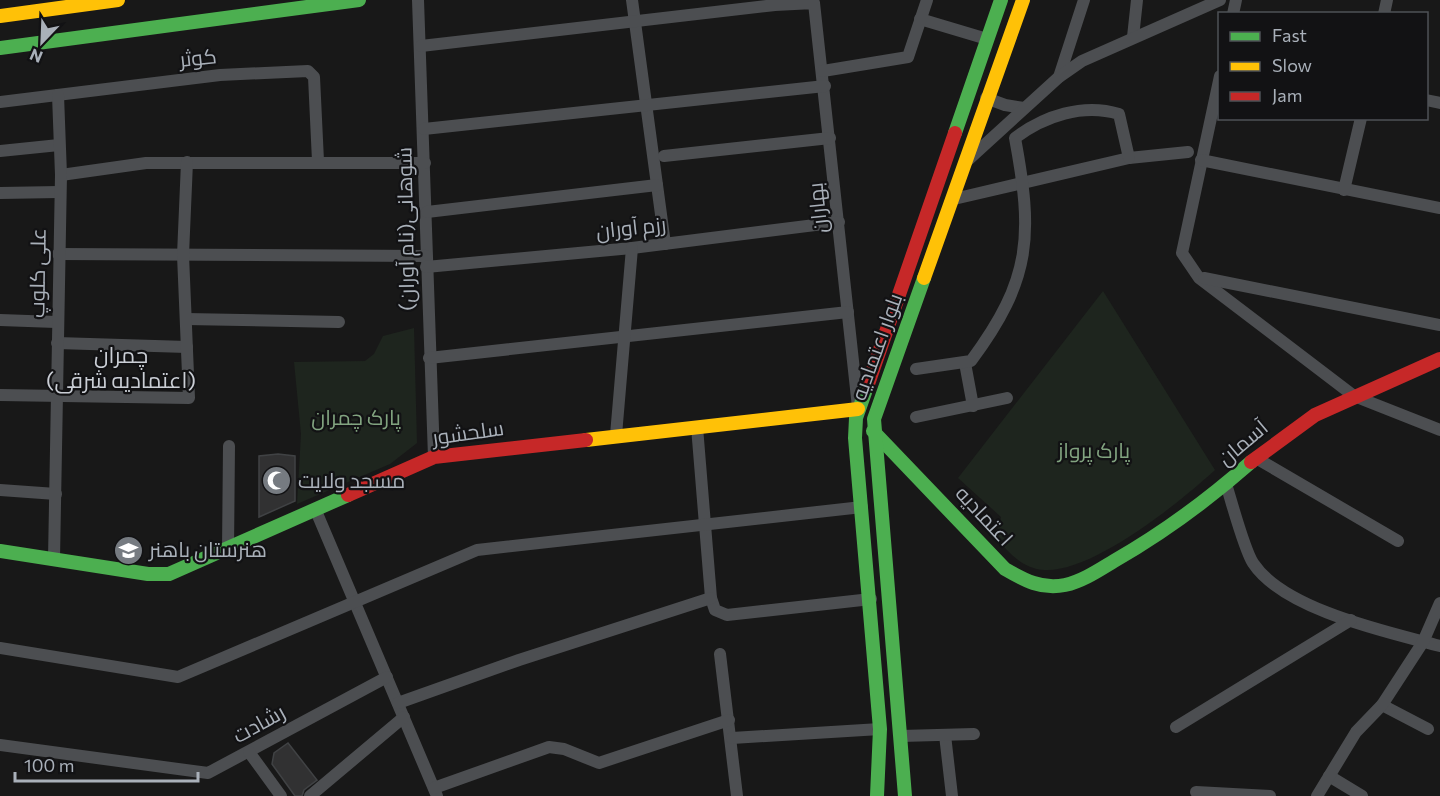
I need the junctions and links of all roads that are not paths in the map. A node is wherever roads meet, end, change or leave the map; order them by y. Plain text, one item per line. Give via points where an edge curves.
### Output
1 (118, 0) edge
2 (358, 0) edge
3 (418, 0) edge
4 (633, 0) edge
5 (927, 0) edge
6 (999, 0) edge
7 (1023, 0) edge
8 (1084, 0) edge
9 (1137, 0) edge
10 (1220, 0) edge
11 (0, 16) edge
12 (920, 20) junction
13 (636, 23) junction
14 (1133, 37) junction
15 (987, 39) junction
16 (421, 46) junction
17 (0, 48) edge
18 (823, 71) junction
19 (1059, 77) junction
20 (1218, 85) edge
21 (825, 86) junction
22 (57, 95) junction
23 (987, 98) junction
24 (0, 102) edge
25 (647, 105) junction
26 (1024, 108) junction
27 (1012, 120) junction
28 (1361, 120) edge
29 (424, 129) junction
30 (830, 138) junction
31 (1015, 138) junction
32 (60, 144) junction
33 (0, 151) edge
34 (1188, 152) dead end
35 (664, 156) dead end
36 (1129, 158) junction
37 (1201, 160) junction
38 (318, 161) junction
39 (187, 162) junction
40 (966, 162) junction
41 (425, 163) junction
42 (61, 175) junction
43 (1024, 184) junction
44 (657, 185) junction
45 (1344, 190) junction
46 (59, 192) junction
47 (0, 193) edge
48 (954, 199) junction
49 (1440, 208) edge
50 (427, 212) junction
51 (839, 222) junction
52 (665, 244) junction
53 (632, 248) junction
54 (58, 254) junction
55 (183, 255) junction
56 (426, 262) junction
57 (1199, 278) junction
58 (848, 312) junction
59 (186, 319) junction
60 (0, 320) edge
61 (56, 321) junction
62 (339, 322) dead end
63 (1440, 325) edge
64 (623, 338) junction
65 (57, 343) junction
66 (187, 346) junction
67 (429, 358) junction
68 (1440, 359) edge
69 (965, 363) junction
70 (916, 369) dead end
71 (0, 395) edge
72 (58, 395) junction
73 (1354, 396) junction
74 (1006, 398) dead end
75 (973, 406) junction
76 (858, 409) junction
77 (916, 417) dead end
78 (697, 427) junction
79 (873, 430) junction
80 (1440, 430) edge
81 (616, 435) junction
82 (229, 446) dead end
83 (434, 457) junction
84 (1256, 458) junction
85 (1226, 484) junction
86 (0, 490) edge
87 (56, 494) junction
88 (862, 507) junction
89 (316, 511) junction
90 (705, 524) junction
91 (1398, 541) dead end
92 (228, 550) junction
93 (0, 551) edge
94 (54, 559) junction
95 (1084, 578) joint
96 (711, 598) junction
97 (871, 599) junction
98 (355, 603) junction
99 (1440, 603) edge
100 (1351, 620) junction
101 (1423, 642) junction
102 (1440, 646) edge
103 (0, 648) edge
104 (720, 654) dead end
105 (387, 677) junction
106 (398, 703) junction
107 (1382, 705) junction
108 (404, 717) junction
109 (729, 720) junction
110 (1176, 728) dead end
111 (880, 729) junction
112 (1428, 729) dead end
113 (974, 734) dead end
114 (945, 735) junction
115 (901, 736) junction
116 (732, 738) junction
117 (0, 745) edge
118 (249, 752) junction
119 (1329, 776) junction
120 (436, 792) edge
121 (1196, 792) dead end
122 (281, 796) edge
123 (310, 796) edge
124 (737, 796) edge
125 (877, 796) edge
126 (904, 796) edge
127 (952, 796) edge
128 (1270, 796) edge
129 (1317, 796) edge
130 (1362, 796) edge

1 - 11 street
2 - 17 street
3 - 16 street, شوهانی(نام آوران)
4 - 13 street
5 - 12 street
6 - 15 street, بلوار اعتمادیه
7 - 23 street, بلوار اعتمادیه
8 - 19 street
9 - 14 street
10 - 14 street
12 - 15 street
12 - 18 street via 908,57
13 - 16 street
13 - 18 street, بهاران via 814,3
13 - 25 street
14 - 19 street via 1082,61
15 - 76 street, بلوار اعتمادیه
16 - 29 street, شوهانی(نام آوران)
18 - 21 street, بهاران
19 - 26 street
20 - 37 street
21 - 25 street
21 - 30 street, بهاران
22 - 24 street, کوثر
22 - 32 street, علی کلوپ
22 - 38 street, کوثر via 220,75 308,71 314,77
23 - 26 street
23 - 40 street, بلوار اعتمادیه
25 - 29 street
25 - 44 street
26 - 27 street
27 - 31 street
27 - 40 street
28 - 45 street
29 - 41 street, شوهانی(نام آوران)
30 - 35 street
30 - 51 street, بهاران
31 - 36 street via 1036,123 1063,114 1091,110 1119,114
31 - 43 street
32 - 33 street
32 - 42 street, علی کلوپ
34 - 36 street
36 - 43 street
37 - 45 street
37 - 57 street via 1182,253
38 - 39 street
38 - 41 street
39 - 42 street via 146,163
39 - 55 street
40 - 48 street, بلوار اعتمادیه
41 - 50 street, شوهانی(نام آوران)
42 - 46 street, علی کلوپ
43 - 48 street
43 - 69 street via 1026,239 1017,287 988,338 971,361
44 - 50 street
44 - 52 street
45 - 49 street
46 - 47 street
46 - 54 street, علی کلوپ
48 - 79 street, بلوار اعتمادیه via 888,373
50 - 56 street, شوهانی(نام آوران)
51 - 52 street, رزم آوران
51 - 58 street, بهاران
52 - 53 street, رزم آوران
53 - 56 street, رزم آوران
53 - 64 street
54 - 55 street, رزم آوران
54 - 61 street, علی کلوپ
55 - 56 street, رزم آوران
55 - 59 street
56 - 67 street, شوهانی(نام آوران)
57 - 63 street
57 - 73 street
58 - 64 street
58 - 76 street, بهاران
59 - 62 street
59 - 66 street
60 - 61 street
61 - 65 street, علی کلوپ
64 - 67 street
64 - 81 street
65 - 66 street
65 - 72 street, علی کلوپ
66 - 72 street via 189,398
67 - 83 street, شوهانی(نام آوران)
68 - 73 street, آسمان
69 - 70 street
69 - 75 street
71 - 72 street
72 - 87 street, علی کلوپ
73 - 80 street
73 - 84 street, آسمان via 1301,423
74 - 75 street
75 - 77 street
76 - 78 street, سلحشور
76 - 88 street, بلوار اعتمادیه via 855,438
78 - 81 street, سلحشور
78 - 90 street
79 - 95 street, اعتمادیه via 1011,573 1044,586
79 - 115 street, بلوار اعتمادیه
81 - 83 street, سلحشور
82 - 92 street
83 - 89 street, سلحشور
84 - 85 street, آسمان
84 - 91 street
85 - 95 street, آسمان via 1154,538
85 - 100 street via 1252,562 1276,587 1319,610
86 - 87 street
87 - 94 street, علی کلوپ
88 - 90 street
88 - 97 street, بلوار اعتمادیه
89 - 92 street, سلحشور
89 - 98 street
90 - 96 street
90 - 98 street via 477,550
92 - 94 street, سلحشور via 190,567 159,575
93 - 94 street, سلحشور
96 - 97 street via 715,610 727,615
96 - 106 street
97 - 111 street, بلوار اعتمادیه
98 - 103 street via 178,677
98 - 105 street
99 - 101 street
100 - 101 street
100 - 110 street
101 - 102 street
101 - 107 street
104 - 109 street
105 - 106 street
105 - 118 street, رشادت
106 - 108 street
107 - 112 street
107 - 119 street via 1356,732
108 - 120 street
108 - 123 street
109 - 116 street
109 - 120 street via 599,763 552,747
111 - 116 street
111 - 125 street, بلوار اعتمادیه
113 - 114 street
114 - 115 street
114 - 127 street
115 - 126 street, بلوار اعتمادیه
116 - 124 street
117 - 118 street, رشادت via 203,773
118 - 122 street
119 - 129 street
119 - 130 street
121 - 128 street

